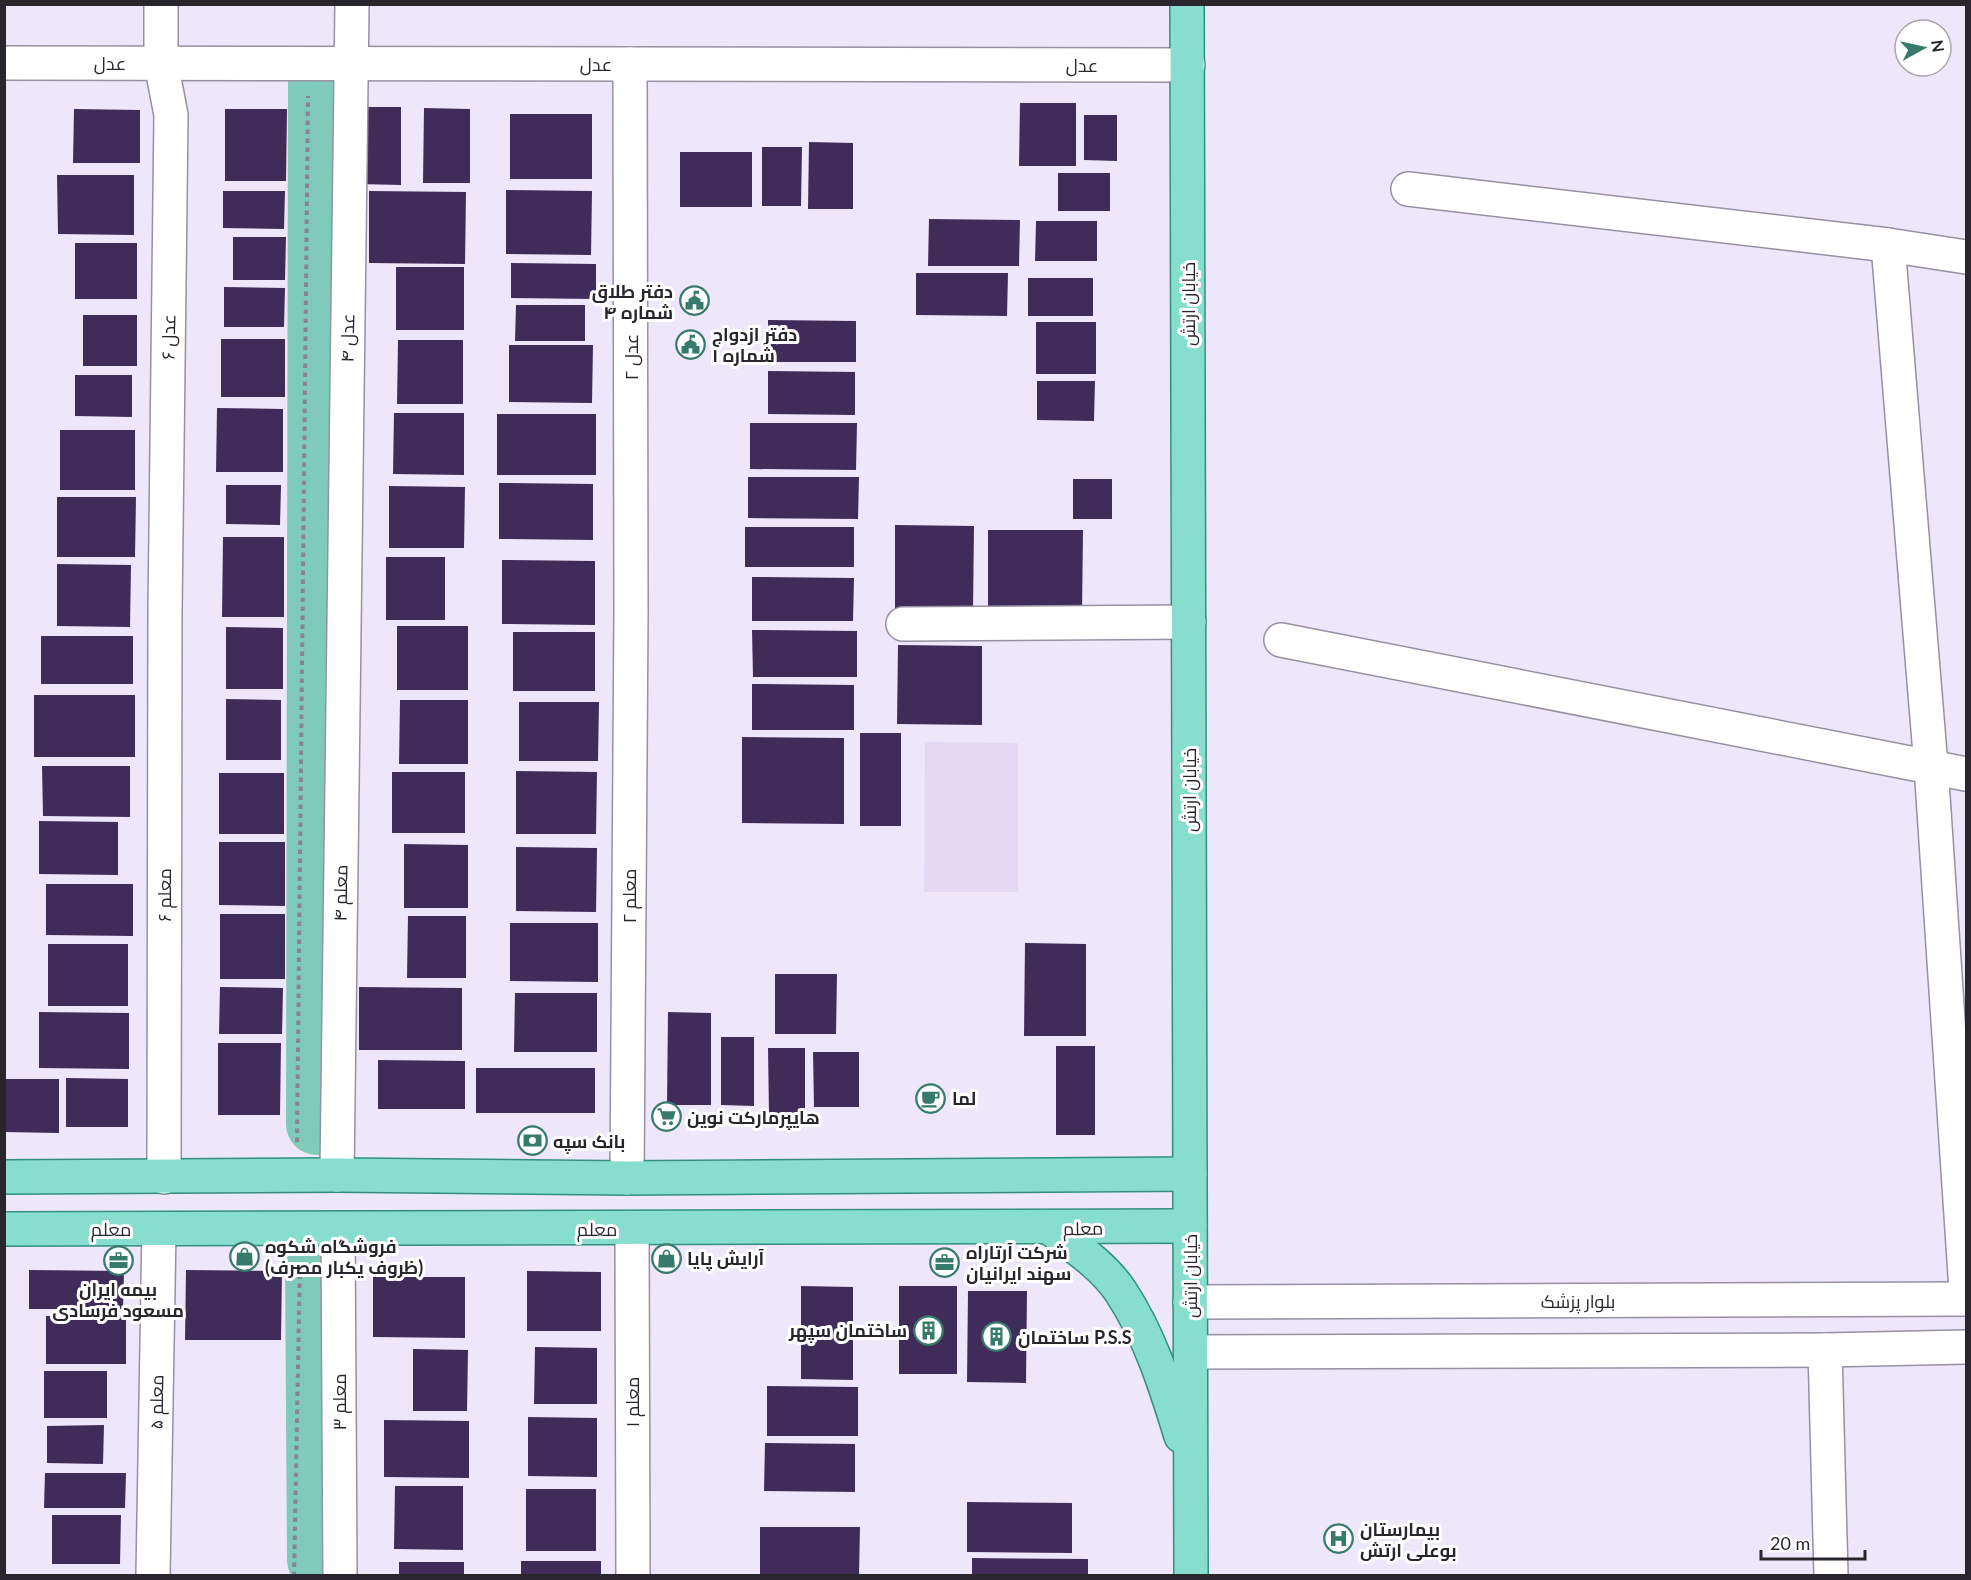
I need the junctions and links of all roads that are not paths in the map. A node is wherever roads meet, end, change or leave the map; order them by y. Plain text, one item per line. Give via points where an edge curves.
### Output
1 (161, 4) edge
2 (352, 4) edge
3 (1187, 4) edge
4 (4, 63) edge
5 (161, 63) junction
6 (350, 64) junction
7 (630, 64) junction
8 (1188, 65) junction
9 (1408, 189) dead end
10 (1888, 245) junction
11 (1966, 257) edge
12 (343, 611) joint
13 (165, 612) joint
14 (631, 613) joint
15 (1189, 622) junction
16 (903, 624) dead end
17 (1281, 640) dead end
18 (1931, 766) junction
19 (1966, 774) edge
20 (1190, 1174) junction
21 (337, 1175) junction
22 (4, 1177) edge
23 (164, 1177) junction
24 (627, 1178) junction
25 (1190, 1226) junction
26 (632, 1228) junction
27 (1050, 1228) junction
28 (4, 1229) edge
29 (159, 1229) junction
30 (338, 1229) junction
31 (1966, 1290) edge
32 (1966, 1299) edge
33 (1190, 1302) junction
34 (1966, 1347) edge
35 (1825, 1350) junction
36 (1191, 1352) junction
37 (1190, 1466) junction
38 (153, 1575) edge
39 (340, 1575) edge
40 (633, 1575) edge
41 (1191, 1575) edge
42 (1831, 1575) edge

1 - 5 street, عدل ۶
2 - 6 street, عدل ۴
3 - 8 main road, خیابان ارتش
4 - 5 street, عدل
5 - 6 street, عدل
5 - 13 street, عدل ۶ via 171,115
6 - 7 street, عدل
6 - 12 street, عدل ۴
7 - 8 street, عدل
7 - 14 street, عدل ۲
8 - 15 main road, خیابان ارتش
9 - 10 street
10 - 11 street
10 - 18 street
12 - 21 street, معلم ۴
13 - 23 street, معلم ۶
14 - 24 street, معلم ۲
15 - 16 street
15 - 20 main road, خیابان ارتش
17 - 18 street
18 - 19 street
18 - 31 street
20 - 24 main road
20 - 25 main road, خیابان ارتش
21 - 23 main road
21 - 24 main road
22 - 23 main road
25 - 27 main road, معلم
25 - 33 main road, خیابان ارتش
26 - 27 main road, معلم
26 - 30 main road, معلم
26 - 40 street, معلم ۱
27 - 37 main road via 1088,1256 1121,1291 1148,1341
28 - 29 main road, معلم
29 - 30 main road, معلم
29 - 38 street, معلم ۵
30 - 39 street, معلم ۳
32 - 33 street, بلوار پزشک
33 - 36 main road, خیابان ارتش
34 - 35 street
35 - 36 street
35 - 42 street
36 - 37 main road, خیابان ارتش
37 - 41 main road, خیابان ارتش

